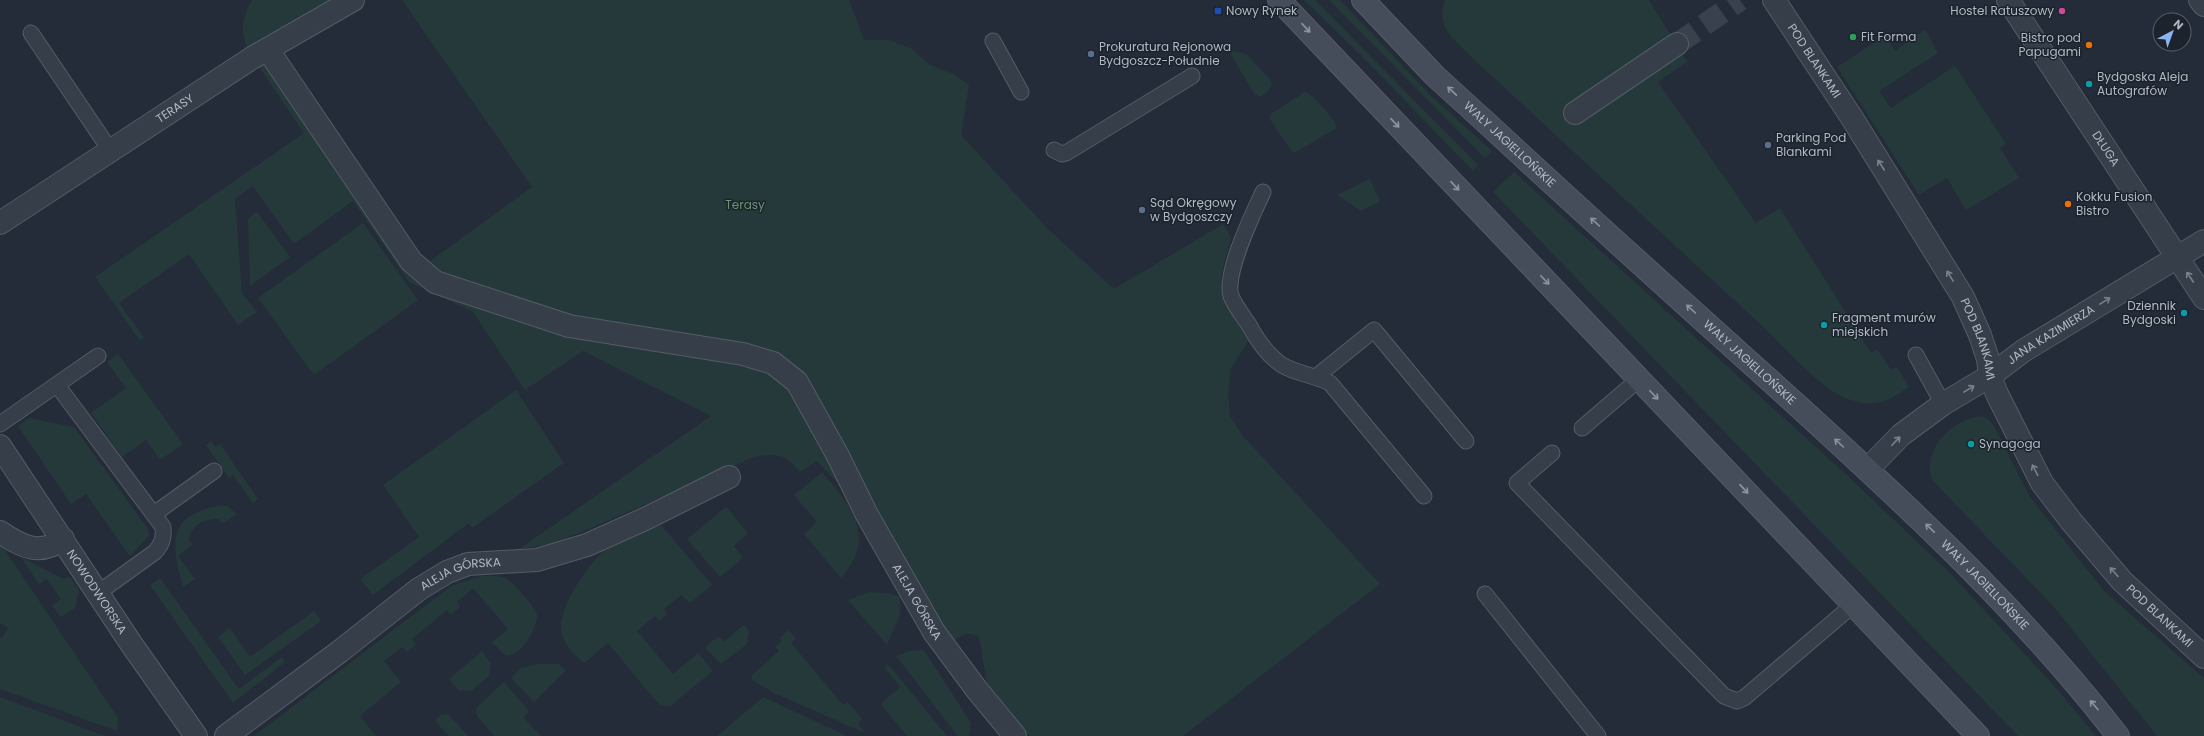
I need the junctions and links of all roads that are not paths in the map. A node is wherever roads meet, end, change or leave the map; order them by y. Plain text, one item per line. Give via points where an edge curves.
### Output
1 (353, 0) edge
2 (1279, 0) edge
3 (1774, 0) edge
4 (2008, 0) edge
5 (2200, 0) edge
6 (1367, 1) edge
7 (2204, 5) edge
8 (31, 33) dead end
9 (993, 41) dead end
10 (1677, 44) tunnel mouth
11 (268, 50) junction
12 (1192, 76) dead end
13 (1021, 92) dead end
14 (1574, 113) dead end
15 (110, 150) junction
16 (1054, 150) dead end
17 (1263, 192) dead end
18 (0, 223) edge
19 (2204, 241) edge
20 (2177, 257) junction
21 (2204, 298) edge
22 (1916, 355) dead end
23 (98, 356) dead end
24 (1317, 376) junction
25 (1990, 376) junction
26 (1639, 379) junction
27 (56, 385) junction
28 (1943, 404) junction
29 (0, 424) edge
30 (1582, 428) dead end
31 (1466, 441) dead end
32 (0, 446) edge
33 (1552, 453) dead end
34 (1868, 469) junction
35 (214, 471) dead end
36 (729, 477) dead end
37 (1424, 496) dead end
38 (154, 514) junction
39 (0, 532) edge
40 (64, 539) junction
41 (98, 593) junction
42 (1485, 594) dead end
43 (1853, 605) junction
44 (2204, 657) edge
45 (196, 736) edge
46 (226, 736) edge
47 (1015, 736) edge
48 (1598, 736) edge
49 (1978, 736) edge
50 (2118, 736) edge

1 - 11 street, TERASY
2 -> 26 main road
25 -> 3 street, POD BLANKAMI via 1988,359 1980,335 1963,297 1852,118
4 - 20 street, DŁUGA
5 - 7 street
34 -> 6 main road, WAŁY JAGIELLOŃSKIE via 1435,76
8 - 15 lane
9 - 13 lane
10 - 14 street
11 - 15 street, TERASY
11 - 47 street, ALEJA GÓRSKA via 411,261 435,282 570,326 743,354 773,363 797,382 867,515 934,632
12 - 16 lane via 1066,153
15 - 18 street, TERASY
17 - 24 lane via 1241,242 1231,280 1231,296 1264,349 1281,364 1298,373
19 - 20 street, JANA KAZIMIERZA
21 -> 20 street, DŁUGA
25 -> 20 street, JANA KAZIMIERZA via 2023,351
22 - 28 lane
23 - 27 lane
24 - 31 lane via 1374,330
24 - 37 lane via 1330,383
28 -> 25 street, JANA KAZIMIERZA
44 -> 25 street, POD BLANKAMI via 2122,581 2051,496 2034,469
26 - 30 lane
26 -> 43 main road
27 - 29 lane
27 - 38 lane
34 -> 28 street, JANA KAZIMIERZA via 1901,435
32 - 40 street, NOWODWORSKA
33 - 43 lane via 1517,483 1724,696 1737,701 1744,698
50 -> 34 main road, WAŁY JAGIELLOŃSKIE via 2014,614
35 - 38 lane
36 - 46 street, ALEJA GÓRSKA via 587,545 537,560 468,564 447,572 419,589
38 - 41 lane via 163,527 161,545
39 - 40 street via 20,544 36,549 50,548
40 - 41 street, NOWODWORSKA
41 - 45 street, NOWODWORSKA
42 - 48 lane
43 - 49 main road

